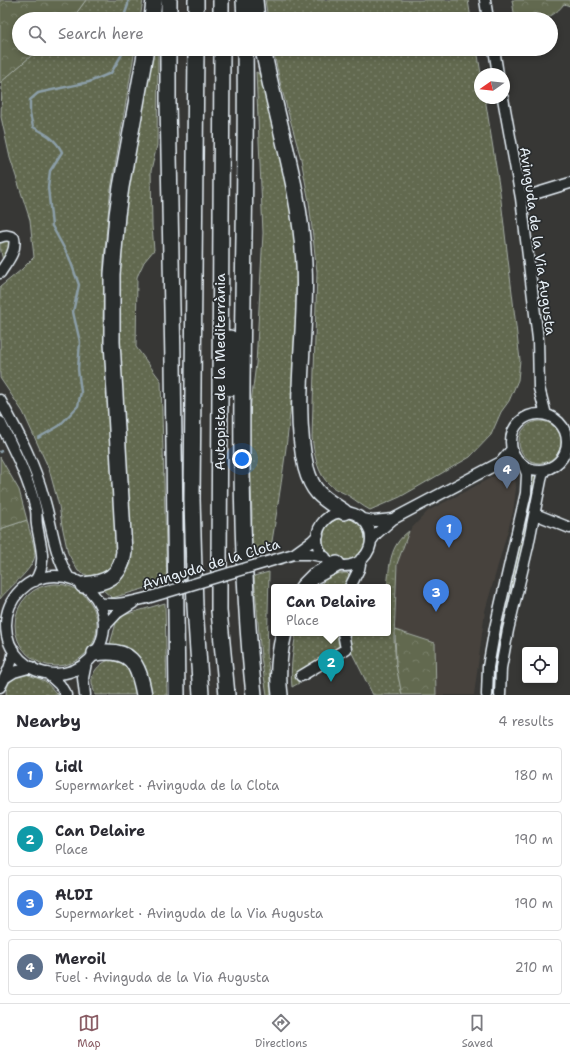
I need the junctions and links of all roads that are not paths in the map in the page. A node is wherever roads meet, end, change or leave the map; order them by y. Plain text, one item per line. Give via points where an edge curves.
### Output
1 (154, 0) edge
2 (169, 0) edge
3 (196, 0) edge
4 (221, 0) edge
5 (244, 0) edge
6 (255, 0) edge
7 (485, 0) edge
8 (153, 12) edge
9 (169, 12) edge
10 (196, 12) edge
11 (221, 12) edge
12 (245, 12) edge
13 (257, 12) edge
14 (487, 12) edge
15 (145, 56) edge
16 (168, 56) edge
17 (196, 56) edge
18 (222, 56) edge
19 (245, 56) edge
20 (265, 56) edge
21 (495, 56) edge
22 (497, 68) edge
23 (504, 104) edge
24 (570, 183) edge
25 (221, 191) junction
26 (521, 198) junction
27 (0, 237) edge
28 (0, 273) edge
29 (539, 388) junction
30 (0, 400) edge
31 (546, 415) junction
32 (530, 416) junction
33 (0, 422) edge
34 (565, 424) edge
35 (569, 438) edge
36 (512, 450) junction
37 (501, 462) junction
38 (521, 463) junction
39 (545, 470) junction
40 (344, 512) junction
41 (535, 514) junction
42 (363, 519) junction
43 (393, 519) junction
44 (570, 528) edge
45 (318, 535) junction
46 (371, 541) junction
47 (294, 554) junction
48 (361, 559) junction
49 (335, 562) junction
50 (69, 578) junction
51 (35, 581) junction
52 (306, 584) edge
53 (351, 584) edge
54 (83, 585) junction
55 (136, 601) junction
56 (99, 603) junction
57 (10, 607) junction
58 (0, 612) edge
59 (4, 627) edge
60 (104, 627) junction
61 (344, 636) edge
62 (283, 637) edge
63 (14, 650) junction
64 (197, 657) junction
65 (90, 658) junction
66 (32, 668) junction
67 (47, 673) junction
68 (300, 676) dead end
69 (6, 677) junction
70 (0, 687) edge
71 (66, 695) edge
72 (85, 695) edge
73 (144, 695) edge
74 (176, 695) edge
75 (197, 695) edge
76 (200, 695) edge
77 (227, 695) edge
78 (244, 695) edge
79 (254, 695) edge
80 (280, 695) edge
81 (285, 695) edge
82 (487, 695) edge
83 (500, 695) edge

1 - 8 highway
2 - 9 highway
3 - 10 highway
4 - 11 highway
5 - 12 highway
6 - 13 highway
7 - 14 street
15 - 54 highway via 121,187 112,274 112,342 124,552 119,570 110,578 99,583
16 - 74 highway
17 - 64 highway, Autopista de la Mediterrània via 192,499
18 - 25 highway, Autopista de la Mediterrània
19 - 79 highway via 241,434 245,587
20 - 40 highway via 297,196 303,246 305,288 300,401 304,457 316,490 325,500
21 - 22 street
23 - 26 street, Avinguda de la Via Augusta
24 - 26 street
25 - 77 highway, Autopista de la Mediterrània via 219,611
25 - 78 highway via 230,341 237,608
26 - 29 street, Avinguda de la Via Augusta via 538,339
27 - 28 street via 10,236 16,244
29 - 31 street, Avinguda de la Via Augusta
29 - 32 street, Avinguda de la Via Augusta via 535,407
30 - 50 street via 35,470 60,560
31 - 32 street
31 - 34 street
32 - 36 street via 520,422 514,430 511,438
33 - 51 street via 20,463 36,511 43,558 40,573
34 - 35 street via 564,430
35 - 39 street via 562,458
36 - 37 street
36 - 38 street
37 - 38 street
37 - 43 street
38 - 39 street via 534,470
38 - 82 street via 527,474 526,493 494,628
39 - 41 street
40 - 42 street
40 - 45 street via 328,518 320,527
41 - 44 street
41 - 83 street via 508,630 501,668
42 - 43 street
42 - 46 street
43 - 46 street
45 - 47 street, Avinguda de la Clota
45 - 49 street via 319,547
46 - 48 street via 369,549
47 - 49 street, Avinguda de la Clota via 310,554
47 - 55 street, Avinguda de la Clota, bridge
48 - 49 street via 354,564
48 - 53 street
49 - 52 highway
49 - 53 street via 353,571
50 - 51 street via 53,576
50 - 54 street
51 - 57 street via 20,592
54 - 56 street
55 - 56 street, Avinguda de la Clota
55 - 60 street, Avinguda de la Clota via 117,613
56 - 60 street
57 - 58 street
57 - 59 street
59 - 63 street
60 - 65 street via 102,639
61 - 68 street via 346,649
62 - 80 highway via 278,674
62 - 81 highway via 282,674
63 - 66 street
63 - 69 street
64 - 75 highway
64 - 76 highway, Autopista de la Mediterrània
65 - 67 street via 75,670
65 - 72 street via 83,678
65 - 73 highway via 113,651 128,657 137,669
66 - 67 street
66 - 69 street via 14,672
67 - 71 street
69 - 70 street

